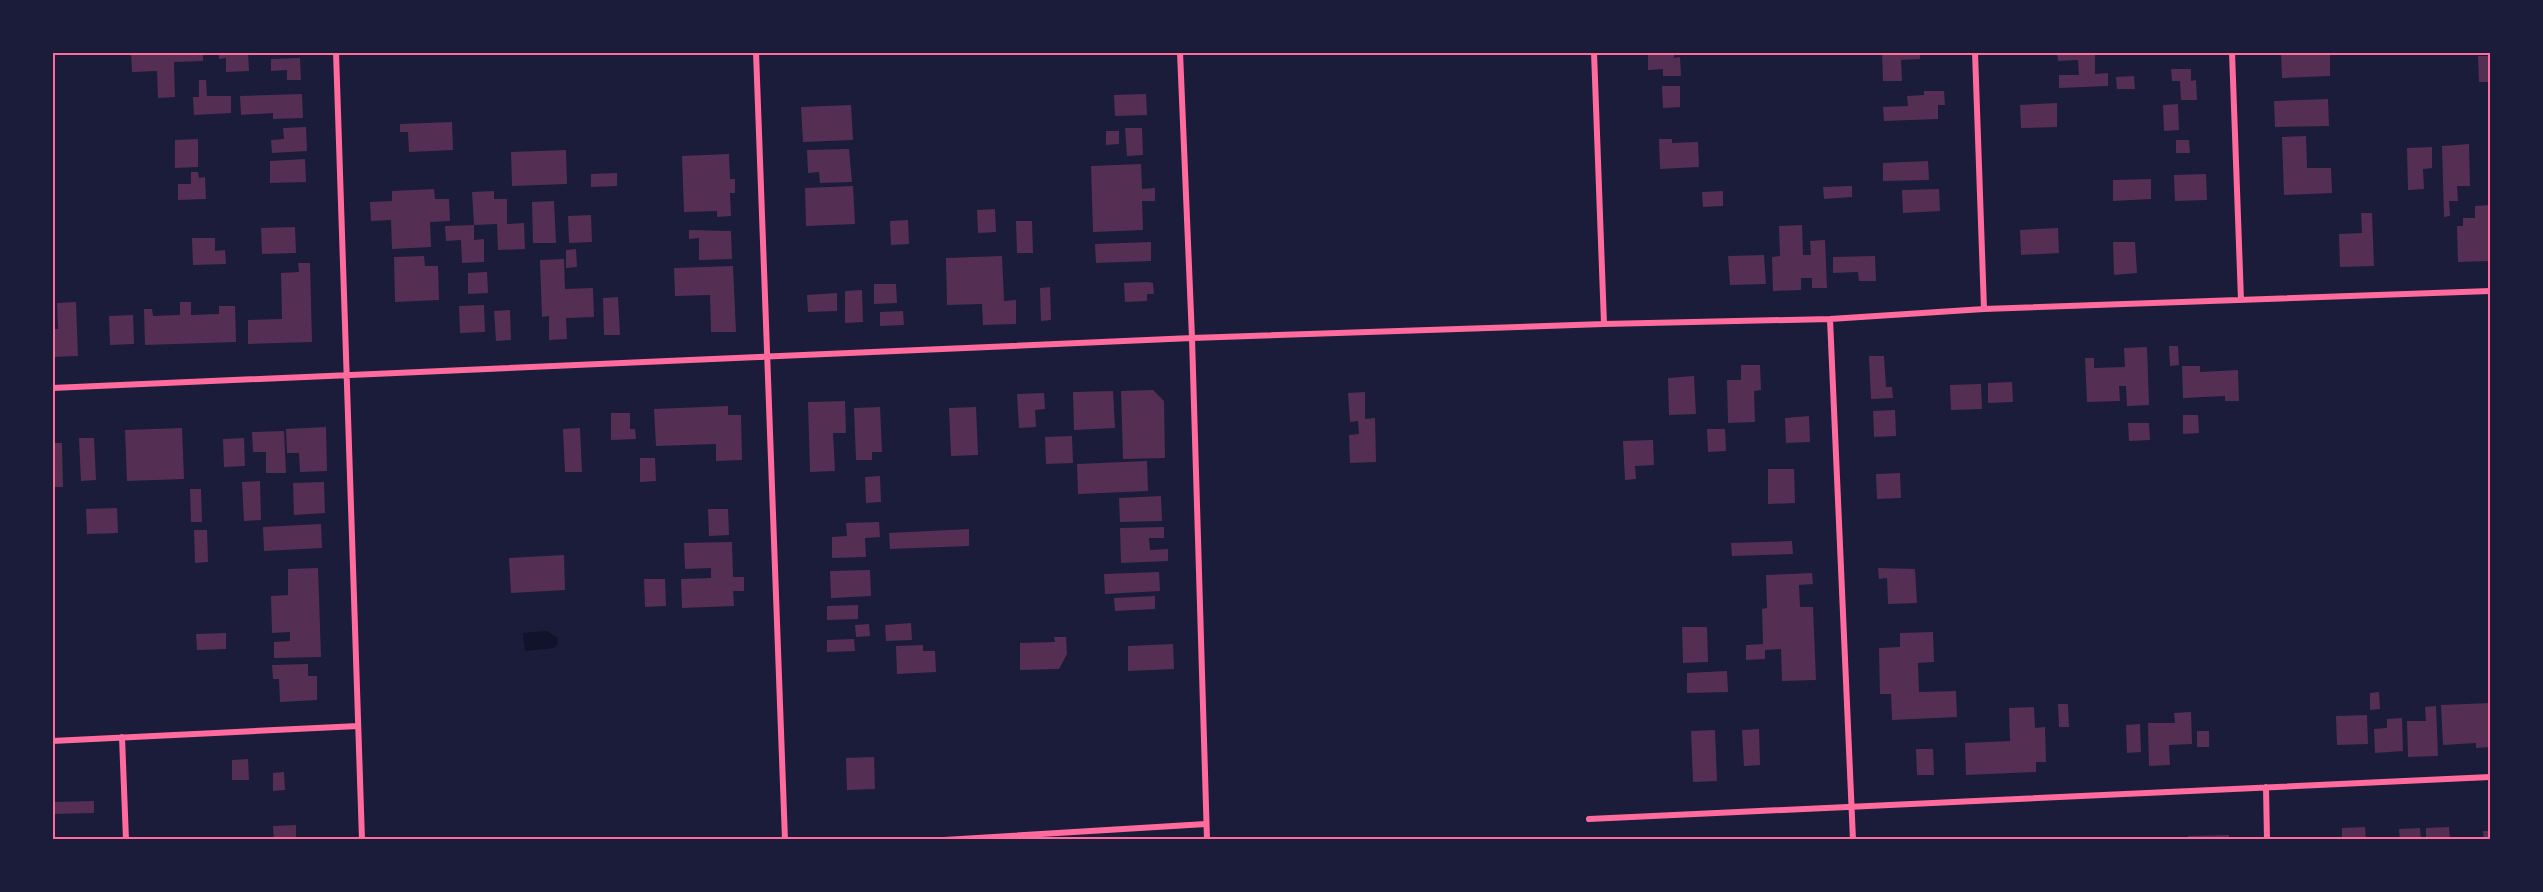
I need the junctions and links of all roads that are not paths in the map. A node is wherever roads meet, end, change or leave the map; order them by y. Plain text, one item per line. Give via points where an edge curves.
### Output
1 (336, 52) edge
2 (756, 52) edge
3 (1180, 52) edge
4 (1594, 52) edge
5 (1975, 52) edge
6 (2232, 52) edge
7 (2490, 291) edge
8 (2241, 300) junction
9 (1984, 309) junction
10 (1830, 319) junction
11 (1604, 324) junction
12 (1192, 338) junction
13 (766, 356) junction
14 (346, 374) junction
15 (52, 388) edge
16 (358, 726) junction
17 (122, 737) junction
18 (52, 741) edge
19 (2490, 777) edge
20 (2266, 787) junction
21 (1852, 806) junction
22 (1590, 819) dead end
23 (1206, 824) junction
24 (126, 840) edge
25 (362, 840) edge
26 (785, 840) edge
27 (944, 840) edge
28 (1207, 840) edge
29 (1853, 840) edge
30 (2267, 840) edge

1 - 14 street
2 - 13 street
3 - 12 street
4 - 11 street
5 - 9 street
6 - 8 street
7 - 8 street
8 - 9 street
9 - 10 street
10 - 11 street
10 - 21 street
11 - 12 street
12 - 13 street
12 - 23 street
13 - 14 street
13 - 26 street
14 - 15 street
14 - 16 street
16 - 17 street
16 - 25 street
17 - 18 street
17 - 24 street
19 - 20 street
20 - 21 street
20 - 30 street
21 - 22 street
21 - 29 street
23 - 27 street
23 - 28 street

